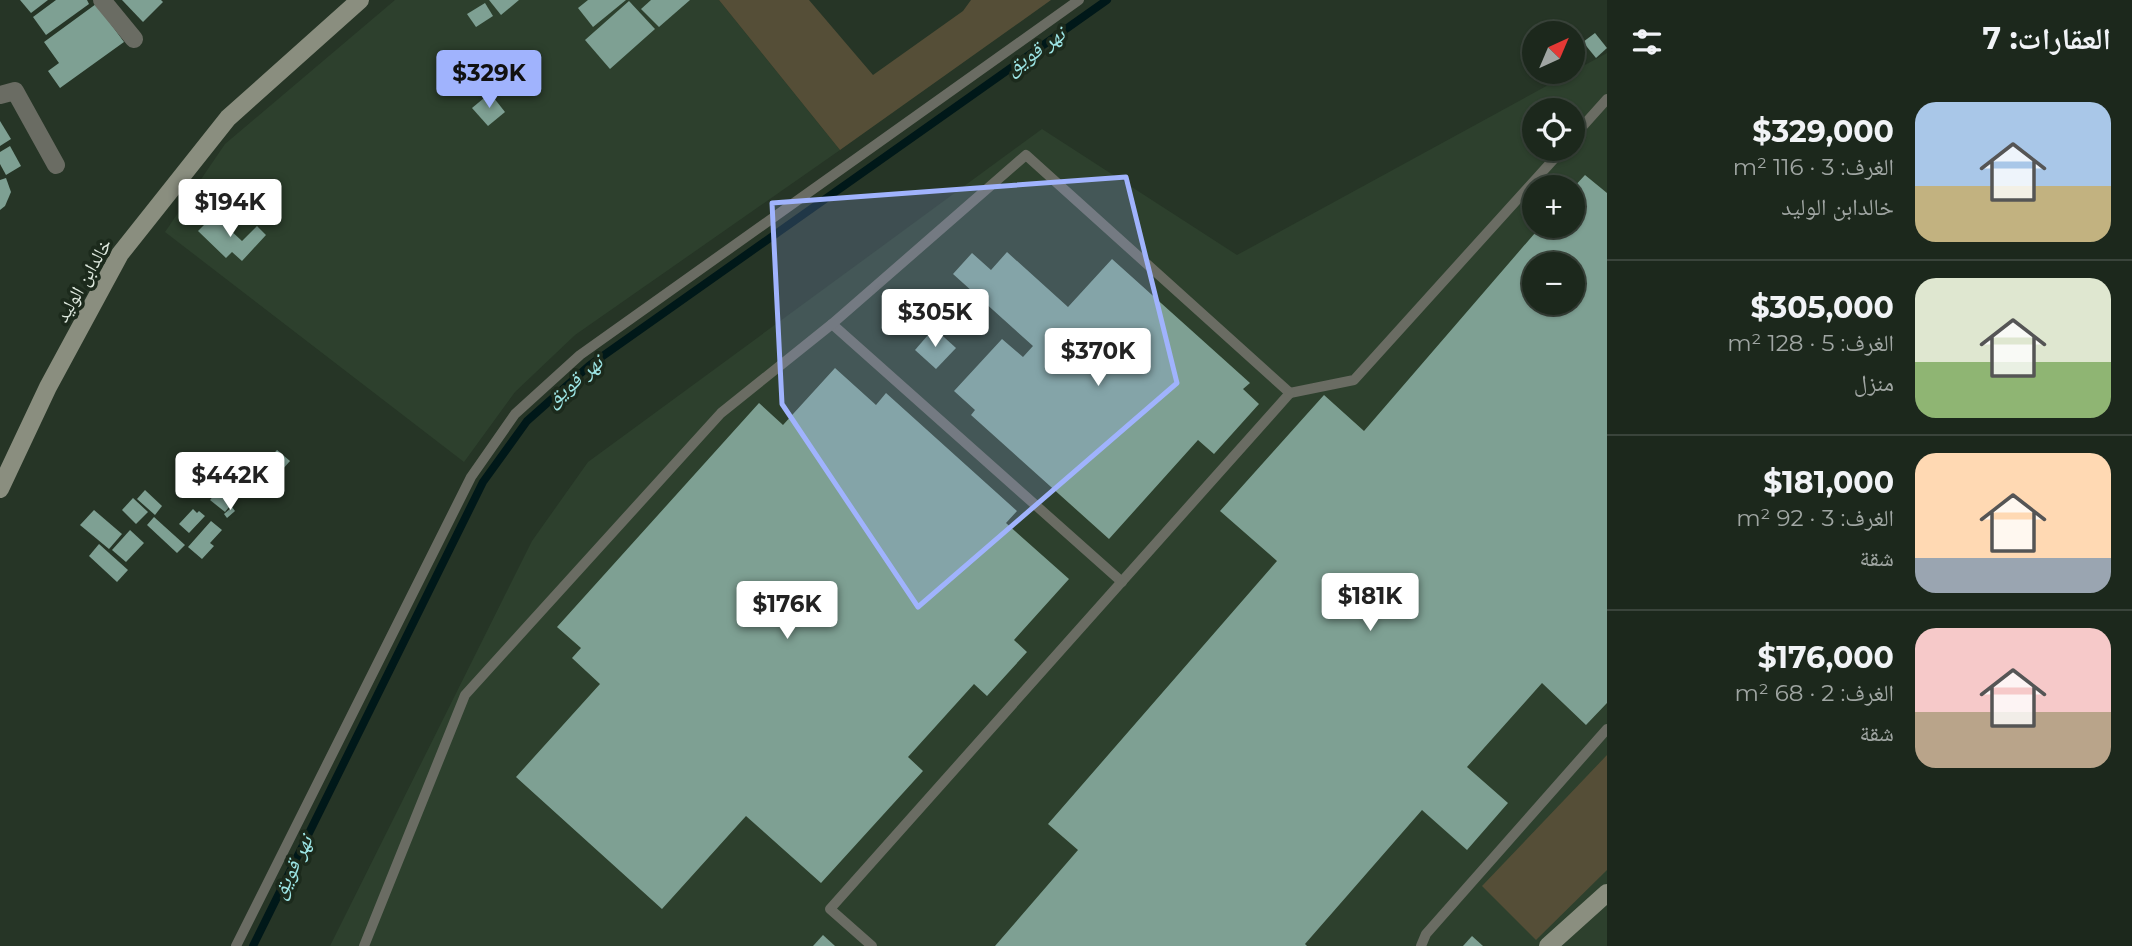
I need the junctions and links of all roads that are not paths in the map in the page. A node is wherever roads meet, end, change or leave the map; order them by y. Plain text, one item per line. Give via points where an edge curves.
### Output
1 (102, 0) edge
2 (360, 0) edge
3 (1079, 0) edge
4 (134, 39) dead end
5 (0, 94) edge
6 (1607, 99) edge
7 (1585, 124) edge
8 (1552, 161) edge
9 (56, 166) dead end
10 (832, 324) junction
11 (1290, 393) junction
12 (0, 489) edge
13 (1122, 582) junction
14 (1607, 729) edge
15 (1607, 893) edge
16 (236, 946) edge
17 (364, 946) edge
18 (872, 946) edge
19 (1421, 946) edge
20 (1548, 946) edge

1 - 4 street
2 - 12 main road, خالدابن الوليد via 228,118 120,254 48,387
3 - 16 lane via 580,355 515,414 471,477
5 - 9 street via 15,91
6 - 7 lane
8 - 11 lane via 1354,380
10 - 11 lane via 1026,155
10 - 13 lane
10 - 17 lane via 721,412 465,695
11 - 13 lane
13 - 18 lane via 830,909
14 - 19 lane via 1426,934
15 - 20 main road

